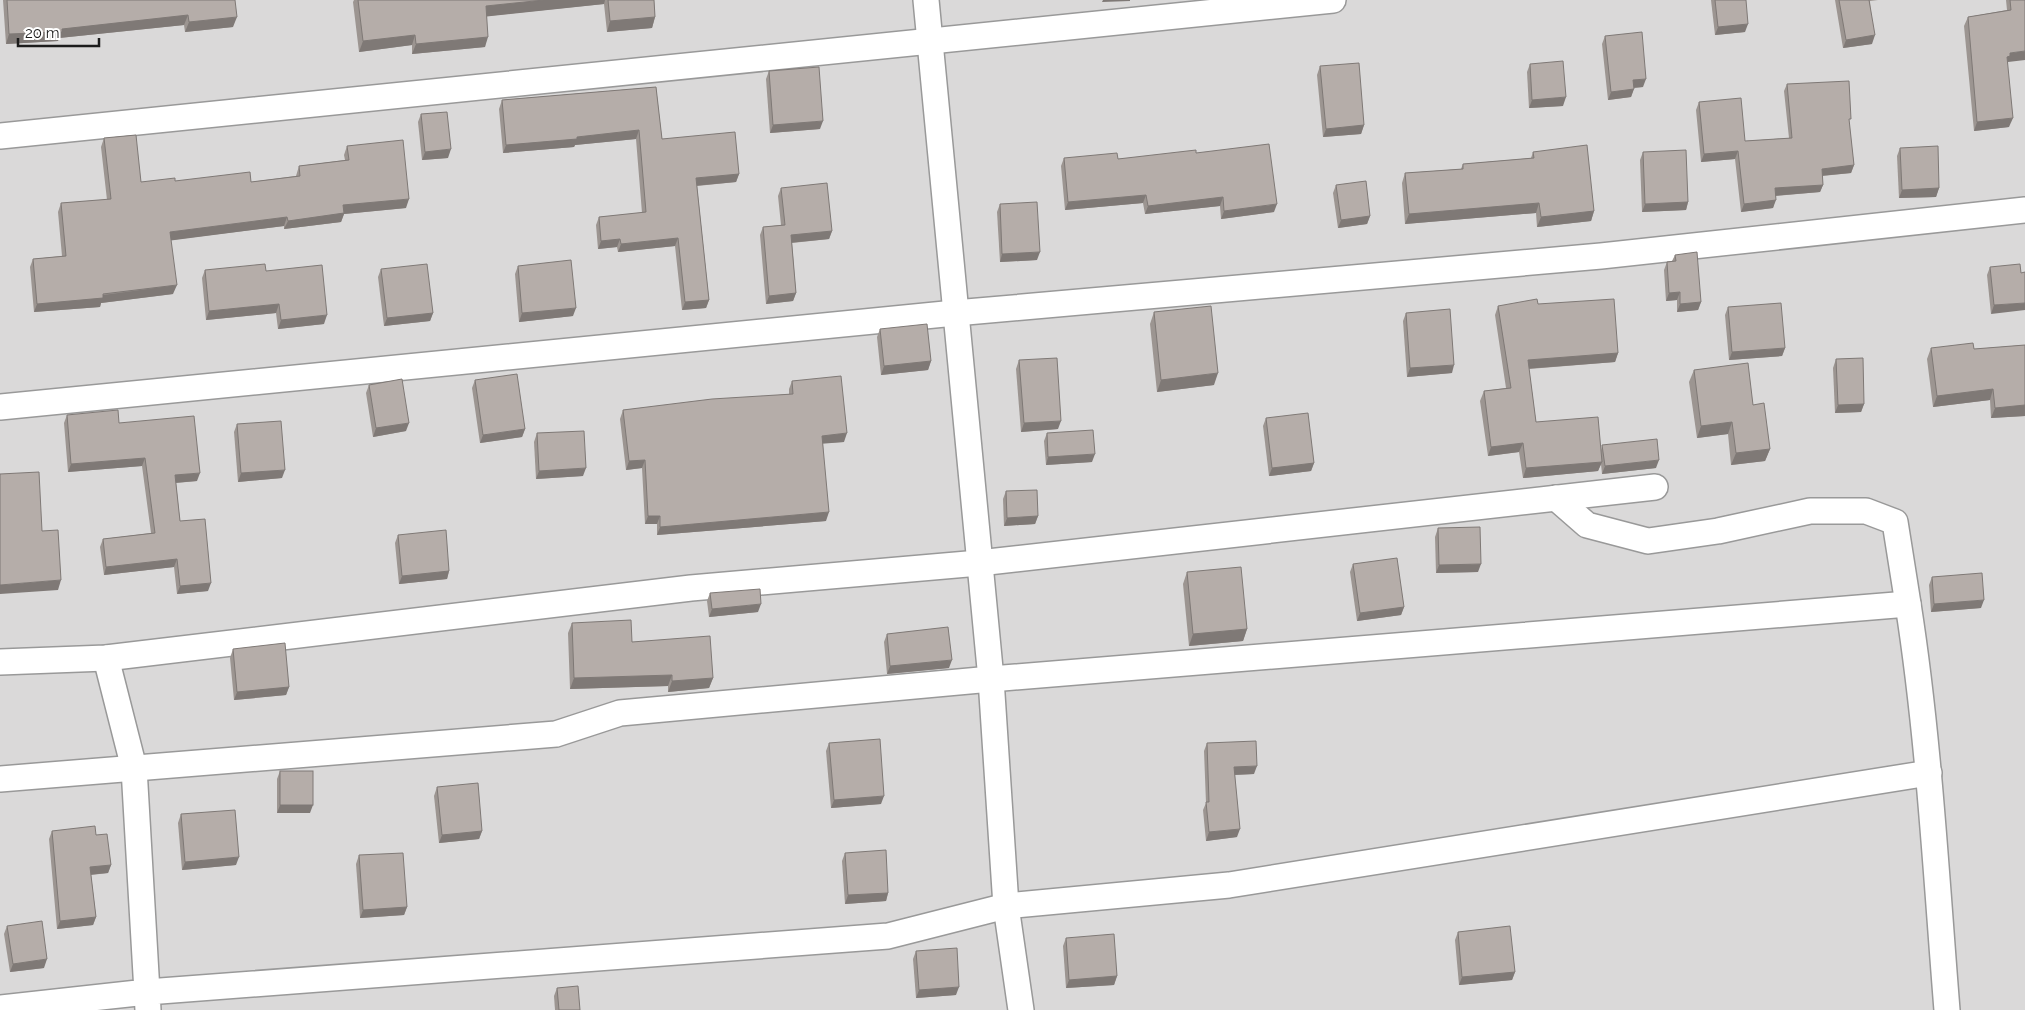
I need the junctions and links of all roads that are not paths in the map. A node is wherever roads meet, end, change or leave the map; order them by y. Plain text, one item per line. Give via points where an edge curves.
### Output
1 (926, 0) edge
2 (1333, 0) edge
3 (930, 41) junction
4 (0, 136) edge
5 (2025, 210) edge
6 (955, 313) junction
7 (0, 407) edge
8 (1655, 487) dead end
9 (1556, 498) junction
10 (979, 563) junction
11 (1908, 604) junction
12 (106, 658) junction
13 (0, 662) edge
14 (991, 679) junction
15 (134, 768) junction
16 (1929, 773) junction
17 (0, 779) edge
18 (1006, 906) junction
19 (147, 1001) edge
20 (0, 1008) edge
21 (1021, 1010) edge
22 (1947, 1010) edge

1 - 3 street
2 - 3 street
3 - 4 street
3 - 6 street
5 - 6 street via 1601,256
6 - 7 street
6 - 10 street
8 - 9 street
9 - 10 street
9 - 11 street via 1587,525 1648,541 1718,531 1810,511 1866,511 1895,522
10 - 12 street via 691,588
10 - 14 street
11 - 14 street
11 - 16 street
12 - 13 street
12 - 15 street
14 - 15 street via 620,713 556,734
14 - 18 street
15 - 17 street
15 - 19 street
16 - 18 street via 1229,885
16 - 22 street
18 - 19 street via 888,936
18 - 21 street
19 - 20 street

